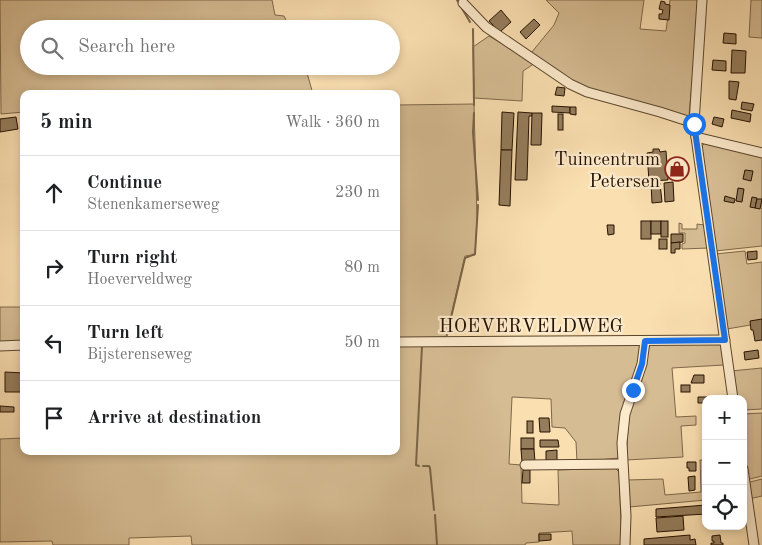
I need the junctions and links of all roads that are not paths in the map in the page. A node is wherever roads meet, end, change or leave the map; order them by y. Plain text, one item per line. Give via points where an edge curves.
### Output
1 (702, 0) edge
2 (463, 3) dead end
3 (694, 124) junction
4 (696, 137) junction
5 (762, 153) edge
6 (725, 340) junction
7 (645, 341) junction
8 (400, 342) edge
9 (20, 345) edge
10 (0, 346) edge
11 (732, 395) edge
12 (622, 464) junction
13 (524, 466) dead end
14 (745, 485) edge
15 (626, 545) edge
16 (754, 545) edge

1 - 3 street
2 - 3 street via 486,26 570,84
3 - 4 street
4 - 5 street
4 - 6 street
6 - 7 street, HOEVERVELDWEG
6 - 11 street
7 - 8 street, HOEVERVELDWEG
7 - 12 street via 642,364 625,414
9 - 10 street
12 - 13 street
12 - 15 street
14 - 16 street

